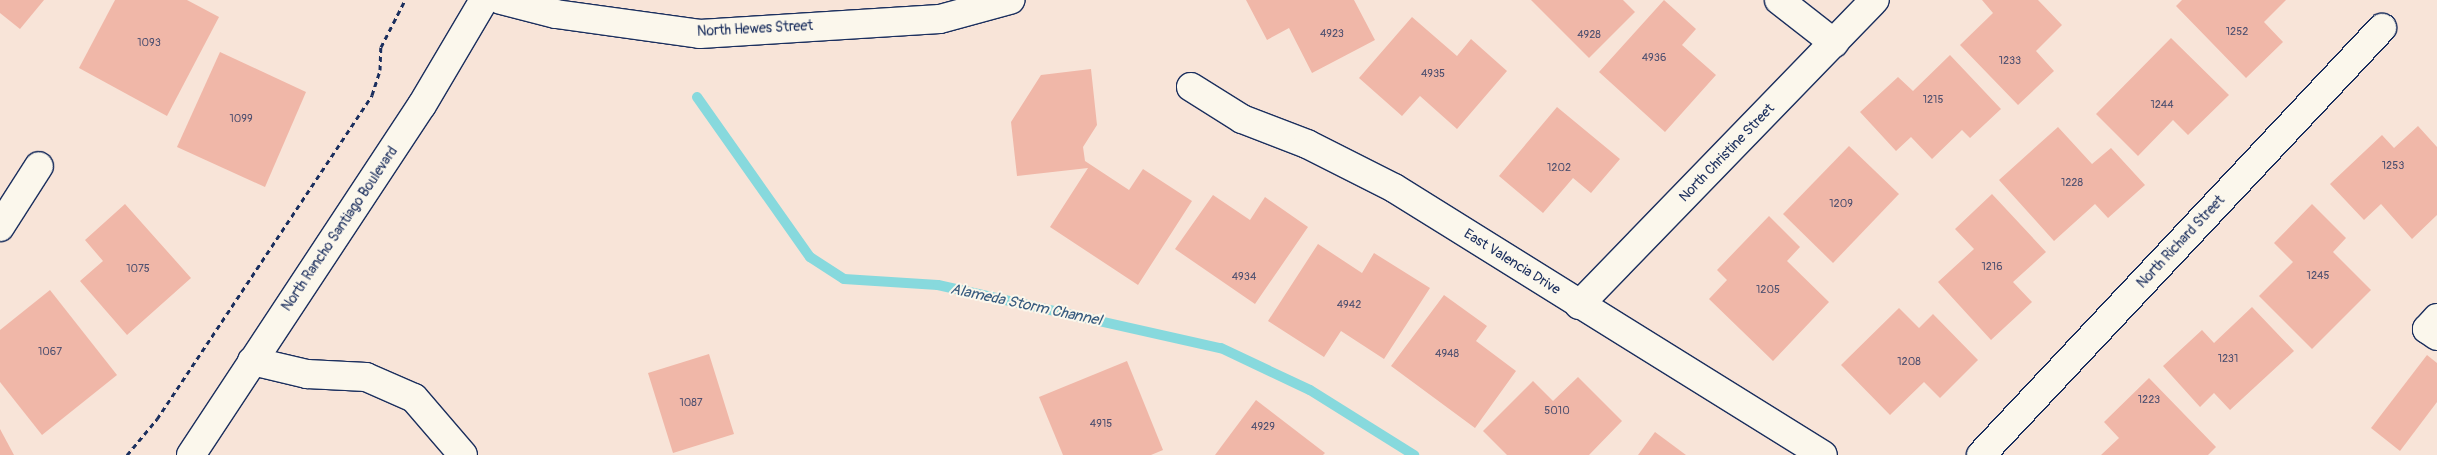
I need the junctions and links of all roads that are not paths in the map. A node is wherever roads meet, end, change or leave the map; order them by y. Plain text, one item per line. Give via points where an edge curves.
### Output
1 (484, 0) edge
2 (501, 0) edge
3 (1010, 0) edge
4 (1778, 0) edge
5 (1874, 0) edge
6 (2382, 28) dead end
7 (1834, 44) junction
8 (1191, 87) dead end
9 (39, 166) dead end
10 (0, 226) edge
11 (1579, 305) junction
12 (2437, 318) edge
13 (2437, 336) edge
14 (252, 361) junction
15 (191, 455) edge
16 (463, 455) edge
17 (1823, 455) edge
18 (1981, 455) edge

1 - 14 street, North Rancho Santiago Boulevard via 422,105
2 - 3 street, North Hewes Street via 556,14 700,34 940,19
4 - 7 street
5 - 7 street, North Christine Street
6 - 18 street, North Richard Street
7 - 11 street, North Christine Street
8 - 11 street, East Valencia Drive via 1242,119 1307,144 1394,188
9 - 10 street
11 - 17 street, East Valencia Drive
12 - 13 street via 2427,329
14 - 15 street, North Rancho Santiago Boulevard
14 - 16 street via 307,374 366,376 414,398

